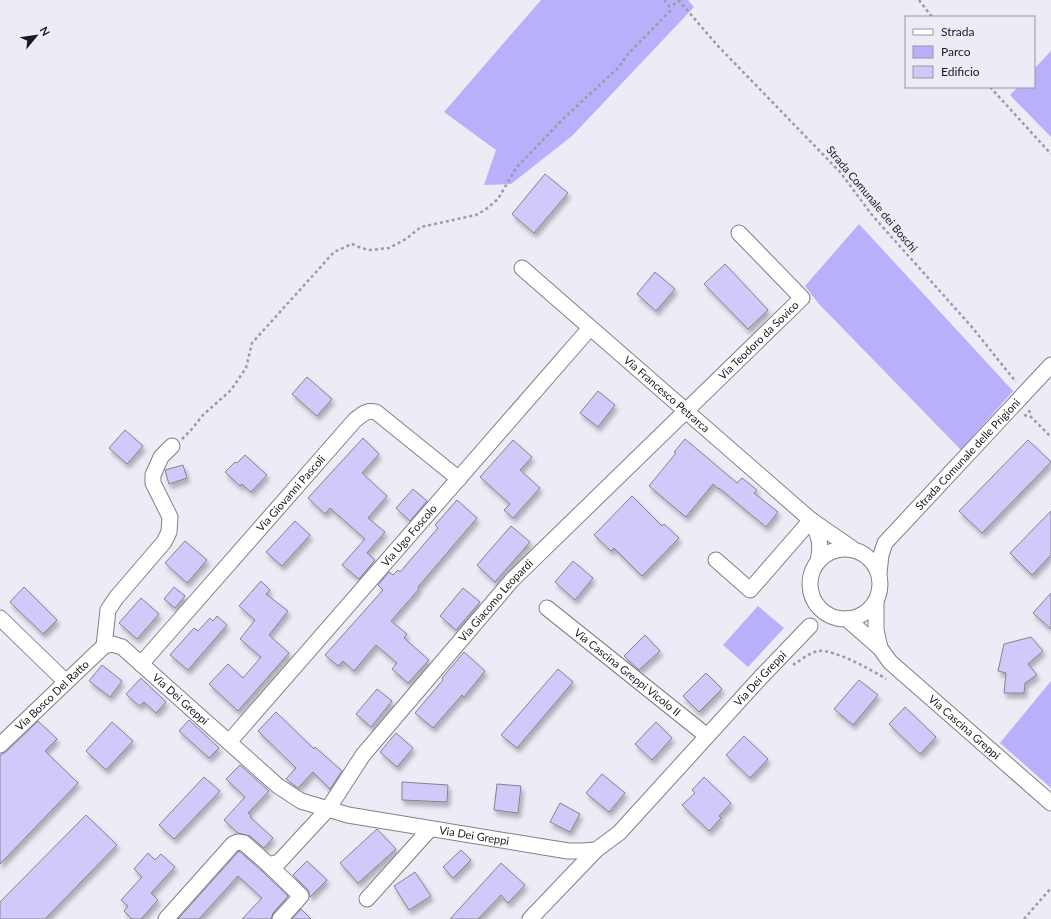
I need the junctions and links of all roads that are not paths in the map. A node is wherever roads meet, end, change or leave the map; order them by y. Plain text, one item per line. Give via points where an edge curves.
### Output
1 (740, 233) dead end
2 (522, 268) dead end
3 (590, 328) junction
4 (1051, 365) edge
5 (685, 412) junction
6 (172, 446) road end
7 (458, 479) junction
8 (811, 520) junction
9 (884, 543) junction
10 (855, 550) junction
11 (716, 560) dead end
12 (818, 561) junction
13 (879, 573) junction
14 (812, 597) junction
15 (876, 602) junction
16 (547, 608) dead end
17 (0, 618) edge
18 (840, 619) junction
19 (810, 626) junction
20 (104, 646) junction
21 (880, 648) junction
22 (141, 664) junction
23 (66, 682) junction
24 (707, 736) junction
25 (228, 742) junction
26 (0, 745) edge
27 (1051, 803) edge
28 (328, 809) junction
29 (430, 829) junction
30 (596, 850) junction
31 (269, 865) junction
32 (367, 899) dead end
33 (166, 919) edge
34 (280, 919) edge
35 (530, 919) edge

1 - 5 street, Via Teodoro da Sovico via 802,298
2 - 3 street, Via Francesco Petrarca
3 - 5 street, Via Francesco Petrarca
3 - 7 street, Via Ugo Foscolo
4 - 9 street, Strada Comunale delle Prigioni
5 - 8 street, Via Francesco Petrarca
5 - 28 street, Via Giacomo Leopardi via 512,580 363,755
6 - 20 street via 162,457 153,475 153,483 170,517 169,532 164,542 108,610
7 - 22 street, Via Giovanni Pascoli via 376,412 362,414
7 - 25 street, Via Ugo Foscolo
8 - 10 street, Via Francesco Petrarca
8 - 11 street via 750,590
8 - 12 street, Via Francesco Petrarca via 820,538
9 - 10 street
9 - 13 street
10 - 12 street via 840,549 828,553
10 - 13 street via 873,562
12 - 14 street via 810,577
13 - 15 street via 881,582
14 - 18 street via 824,613
14 - 19 street
15 - 18 street via 858,617
15 - 21 street via 876,630
16 - 24 street, Via Cascina Greppi Vicolo II
17 - 23 street
18 - 19 street via 821,620
18 - 21 street
19 - 24 street, Via Dei Greppi
20 - 22 street, Via Dei Greppi via 112,644 122,647
20 - 23 street, Via Bosco Del Ratto
21 - 27 street, Via Cascina Greppi via 890,662
22 - 25 street, Via Dei Greppi
23 - 26 street, Via Bosco Del Ratto
24 - 30 street, Via Dei Greppi via 619,833
25 - 28 street, Via Dei Greppi via 292,796
28 - 29 street, Via Dei Greppi via 348,815
28 - 31 street, Via Giacomo Leopardi via 279,862
29 - 30 street, Via Dei Greppi via 568,851
29 - 32 street
30 - 35 street
31 - 33 street via 244,843 233,844
31 - 34 street via 301,896

